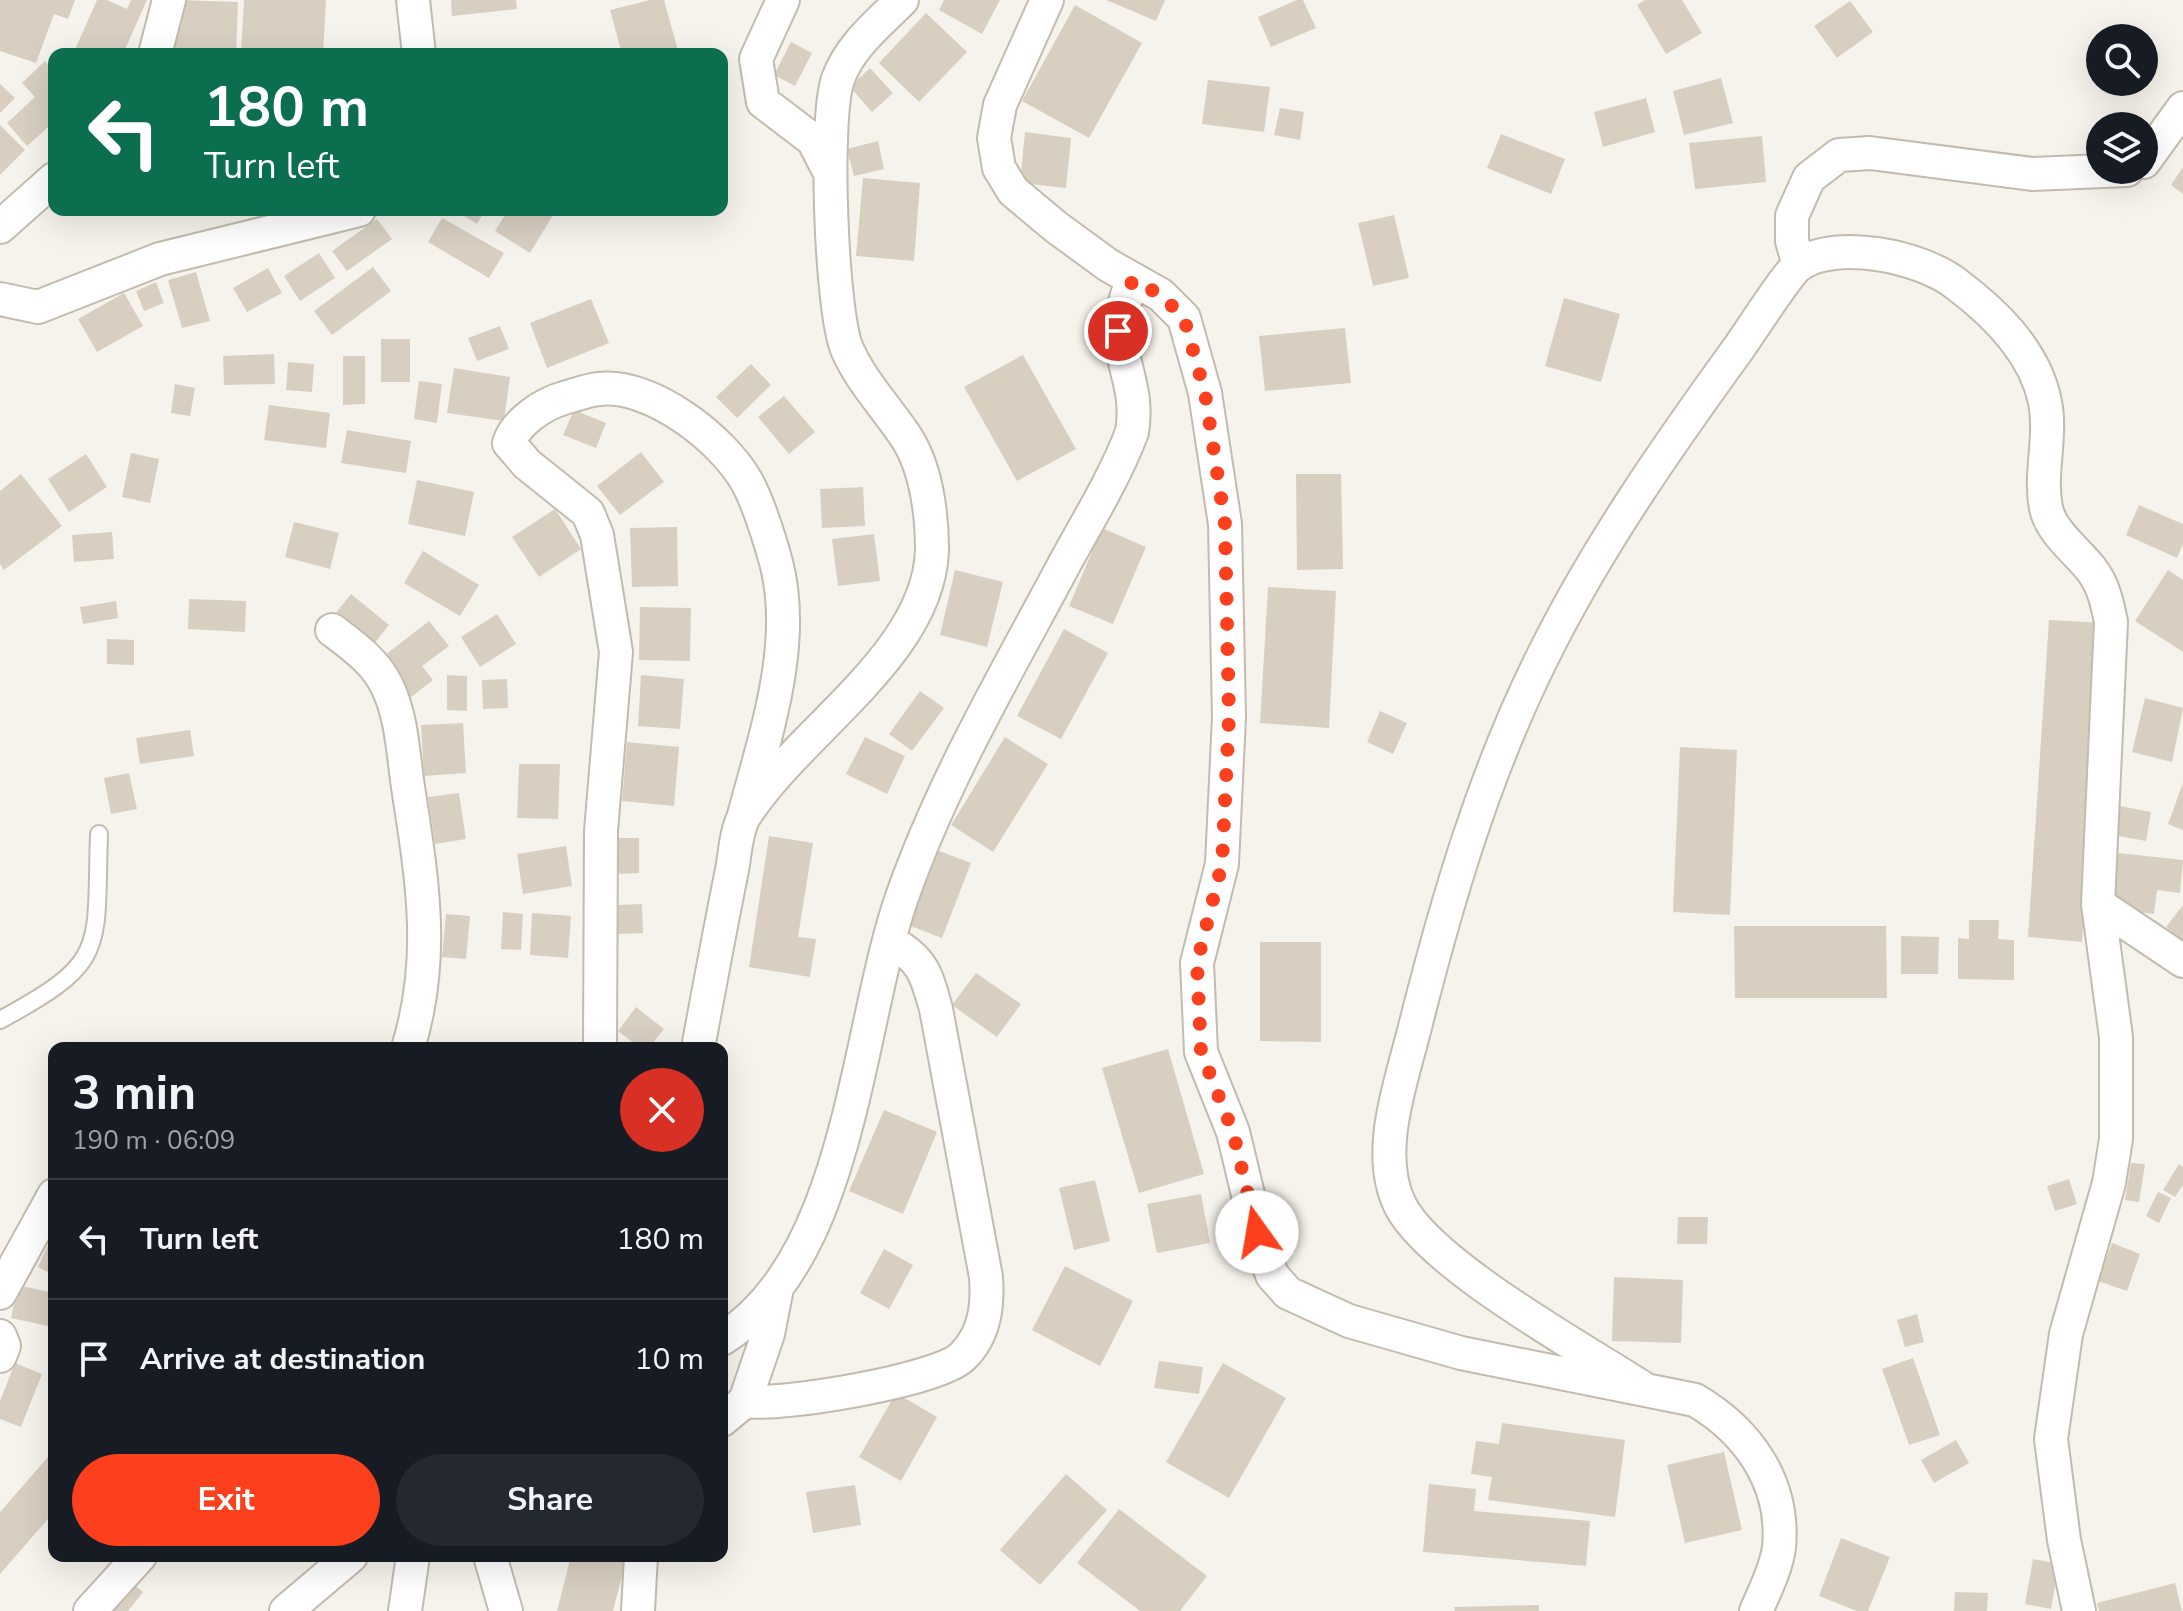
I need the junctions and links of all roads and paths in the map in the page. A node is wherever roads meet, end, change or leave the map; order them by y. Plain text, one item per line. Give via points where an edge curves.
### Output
1 (169, 0) edge
2 (413, 0) edge
3 (783, 0) edge
4 (902, 0) edge
5 (1047, 0) edge
6 (157, 48) edge
7 (418, 48) edge
8 (2181, 108) edge
9 (2158, 142) edge
10 (2086, 172) edge
11 (832, 178) junction
12 (48, 184) edge
13 (335, 216) edge
14 (0, 227) edge
15 (1799, 265) junction
16 (1133, 280) junction
17 (0, 299) edge
18 (332, 630) dead end
19 (743, 819) junction
20 (99, 834) dead end
21 (2098, 904) junction
22 (890, 941) junction
23 (2183, 961) edge
24 (0, 1020) edge
25 (410, 1042) edge
26 (600, 1042) edge
27 (699, 1042) edge
28 (48, 1206) edge
29 (777, 1288) junction
30 (0, 1293) edge
31 (0, 1336) edge
32 (728, 1336) edge
33 (0, 1356) edge
34 (1643, 1388) junction
35 (733, 1410) edge
36 (135, 1562) edge
37 (344, 1562) edge
38 (412, 1562) edge
39 (492, 1562) edge
40 (641, 1562) edge
41 (90, 1611) edge
42 (286, 1611) edge
43 (405, 1611) edge
44 (506, 1611) edge
45 (638, 1611) edge
46 (1756, 1611) edge
47 (2079, 1611) edge

1 - 6 street
2 - 7 street
3 - 11 street via 756,59 763,102 813,140
4 - 11 street via 852,50 837,81
5 - 16 street via 1000,105 994,138 999,168 1013,191 1056,227
8 - 9 street
10 - 15 street via 2032,174 1870,153 1839,155 1809,178 1792,216
11 - 19 street via 836,309 858,371 906,437 924,478 932,549 928,586 894,648
12 - 14 street
13 - 17 street via 160,259 38,307
15 - 21 street via 1841,252 1891,255 1944,274 1984,305 2030,362 2045,401 2046,511 2101,584 2111,622
15 - 34 street via 1686,421 1594,561 1541,659 1448,893 1389,1153 1400,1206 1422,1234 1464,1271
16 - 22 street via 1122,303 1118,331 1135,412 1132,432 932,817
16 - 34 street via 1161,295 1184,318 1205,393 1225,524 1229,717 1222,864 1197,963 1201,1052 1233,1132 1272,1275 1288,1293 1349,1321 1461,1353
18 - 25 street via 374,665 397,709 427,945
19 - 26 street via 779,672 782,603 777,564 747,482 706,431 667,406 617,390 560,399 535,412 512,433 509,443 588,513 597,535 616,652 601,831
19 - 27 street
20 - 24 lane via 89,955 65,982
21 - 23 street
21 - 47 street via 2116,1037 2116,1139 2109,1183 2066,1334 2051,1439
22 - 29 street via 845,1138 805,1243
22 - 35 street via 914,955 936,1009 988,1308 962,1358 933,1372
28 - 30 street
29 - 32 street
29 - 35 street via 768,1334
31 - 33 street
34 - 46 street via 1695,1400 1725,1417 1747,1439 1764,1469 1776,1504 1779,1548
36 - 41 street
37 - 42 street
38 - 43 street
39 - 44 street
40 - 45 street

